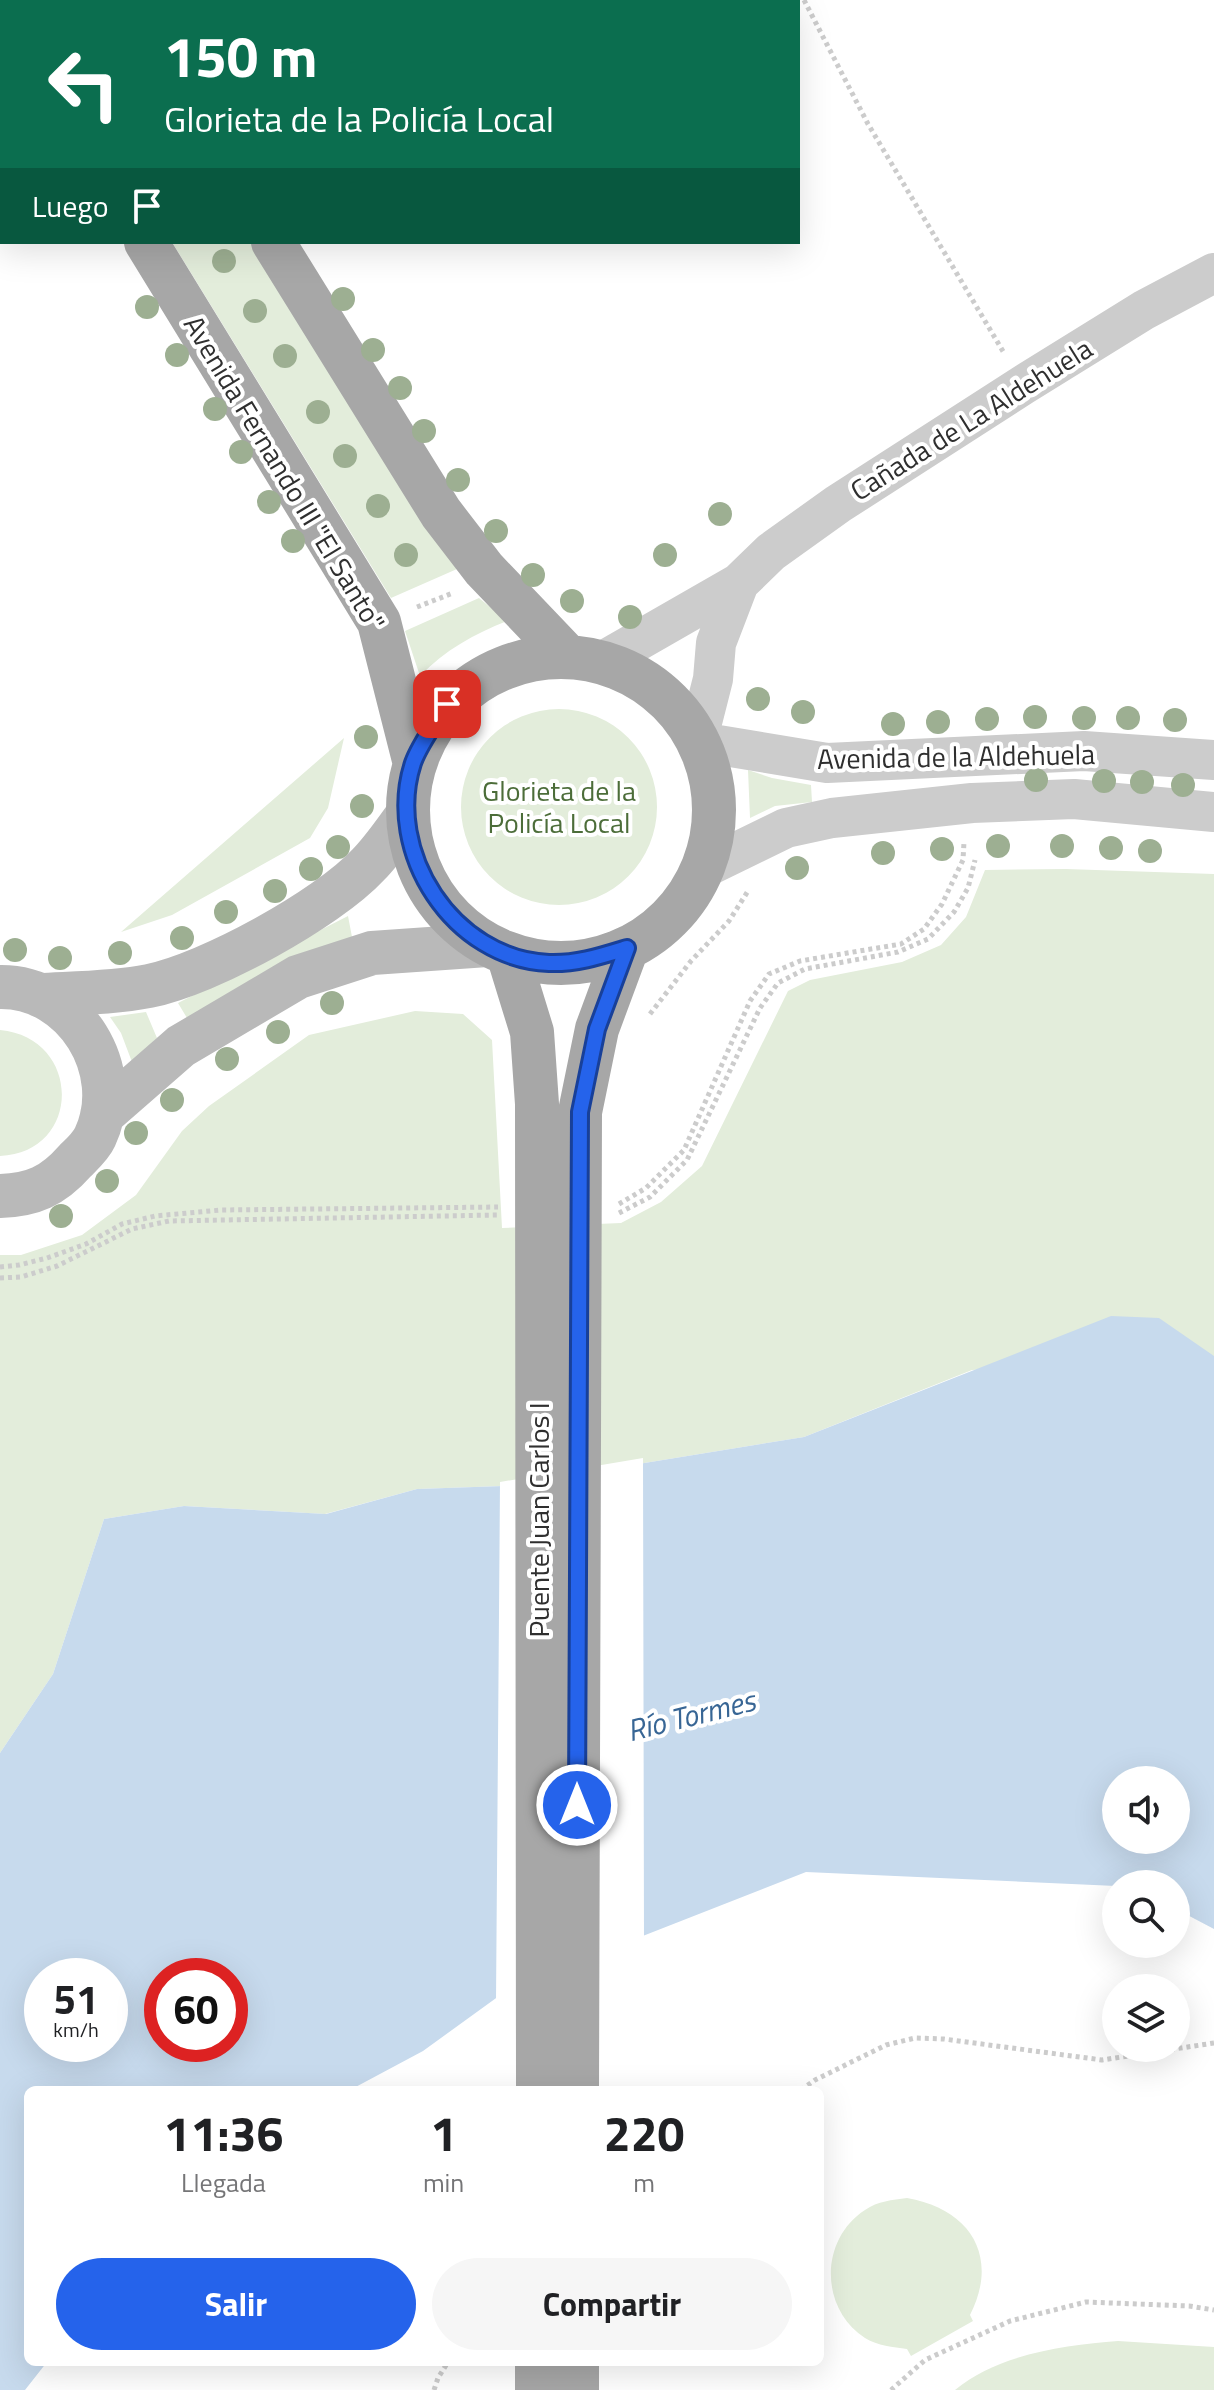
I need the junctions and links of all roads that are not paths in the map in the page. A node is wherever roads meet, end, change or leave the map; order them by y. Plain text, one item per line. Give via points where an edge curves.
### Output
1 (147, 244) edge
2 (274, 244) edge
3 (1214, 273) edge
4 (739, 583) junction
5 (585, 658) junction
6 (699, 740) junction
7 (414, 760) junction
8 (1214, 760) edge
9 (1214, 812) edge
10 (406, 817) junction
11 (704, 868) junction
12 (627, 948) junction
13 (497, 950) junction
14 (20, 991) edge
15 (102, 1115) junction
16 (0, 1196) edge
17 (538, 2086) edge
18 (577, 2086) edge
19 (537, 2366) edge
20 (577, 2366) edge
21 (537, 2390) edge
22 (577, 2390) edge

1 - 7 main road, Avenida Fernando III "El Santo" via 379,622
2 - 5 main road via 441,513 484,569
3 - 4 street, Cañada de La Aldehuela via 1144,310 838,504 771,552
4 - 5 street, Cañada de La Aldehuela
4 - 6 street, Cañada de La Aldehuela via 716,643
5 - 6 main road via 654,687
5 - 7 main road via 502,667 447,704
6 - 8 street, Avenida de la Aldehuela via 827,763 1084,751
6 - 11 main road via 713,783 714,826
7 - 10 main road
9 - 11 street, Avenida de la Aldehuela via 1074,799 847,816 786,828
10 - 13 main road via 417,868 445,912
10 - 14 main road via 368,865 327,901 205,967 126,990
11 - 12 main road via 685,901 659,928
12 - 13 main road via 588,961 547,963
12 - 18 main road, Puente Juan Carlos I via 597,1029 580,1112
13 - 15 main road via 372,953 298,977 181,1046
13 - 17 main road, Puente Juan Carlos I via 532,1032 537,1104
14 - 15 main road via 69,1013 89,1037 103,1070
15 - 16 main road via 94,1140 59,1179 24,1195
19 - 21 main road
20 - 22 main road

